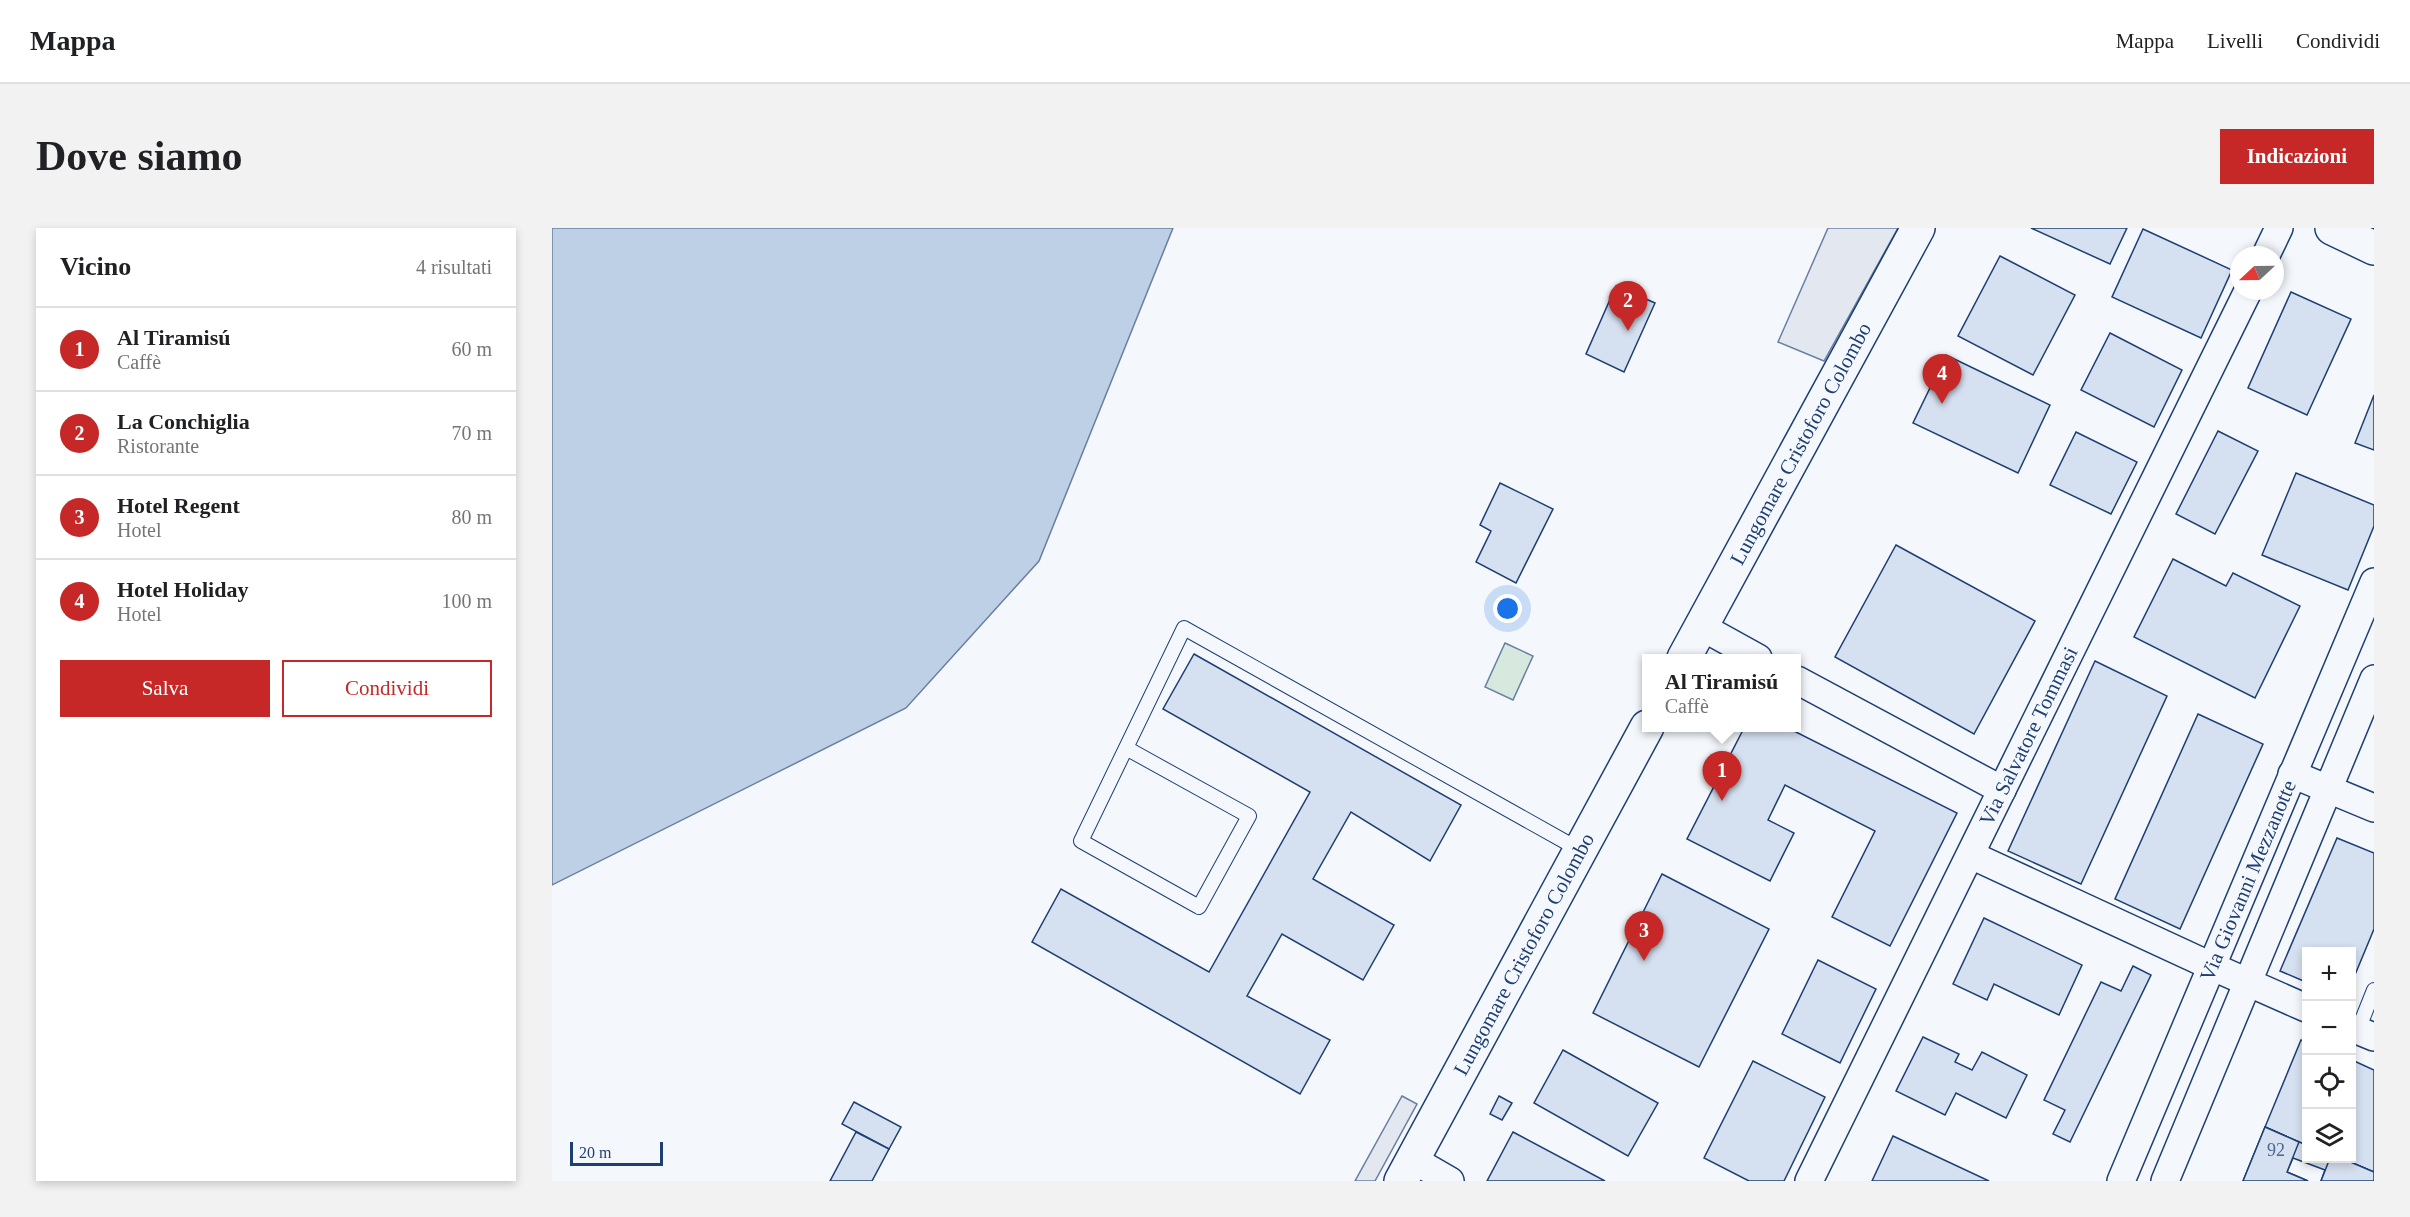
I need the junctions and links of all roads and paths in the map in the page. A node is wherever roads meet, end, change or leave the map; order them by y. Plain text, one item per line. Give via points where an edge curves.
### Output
1 (1918, 228) edge
2 (2279, 228) edge
3 (2332, 228) edge
4 (2270, 246) edge
5 (2374, 248) edge
6 (2244, 300) edge
7 (2374, 582) edge
8 (1702, 627) junction
9 (1686, 654) edge
10 (1751, 654) edge
11 (2374, 679) edge
12 (1801, 682) edge
13 (1644, 732) edge
14 (1126, 748) junction
15 (2292, 774) junction
16 (2002, 790) junction
17 (2329, 790) junction
18 (2374, 808) edge
19 (1580, 850) junction
20 (1971, 855) junction
21 (2211, 966) junction
22 (2248, 983) junction
23 (2374, 990) edge
24 (2302, 1006) edge
25 (2361, 1032) edge
26 (1407, 1170) edge
27 (2130, 1178) edge
28 (1450, 1181) edge
29 (1809, 1181) edge
30 (2165, 1181) edge

1 - 8 street, Lungomare Cristoforo Colombo
2 - 4 street
3 - 5 street
6 - 16 street, Via Salvatore Tommasi
7 - 15 street, Via Giovanni Mezzanotte
8 - 9 street, Lungomare Cristoforo Colombo
8 - 10 street
11 - 17 street, Via Giovanni Mezzanotte
12 - 16 street
13 - 19 street, Lungomare Cristoforo Colombo
14 - 14 lane via 1081,841 1199,907 1249,816
14 - 19 lane via 1184,628
15 - 17 street
15 - 21 street, Via Giovanni Mezzanotte
16 - 20 street, Via Salvatore Tommasi
17 - 18 street
17 - 22 street, Via Giovanni Mezzanotte
19 - 26 street, Lungomare Cristoforo Colombo
20 - 21 street
20 - 29 street, Via Salvatore Tommasi
21 - 22 street
21 - 27 street, Via Giovanni Mezzanotte
22 - 24 street
22 - 30 street, Via Giovanni Mezzanotte
23 - 25 lane
26 - 28 street

